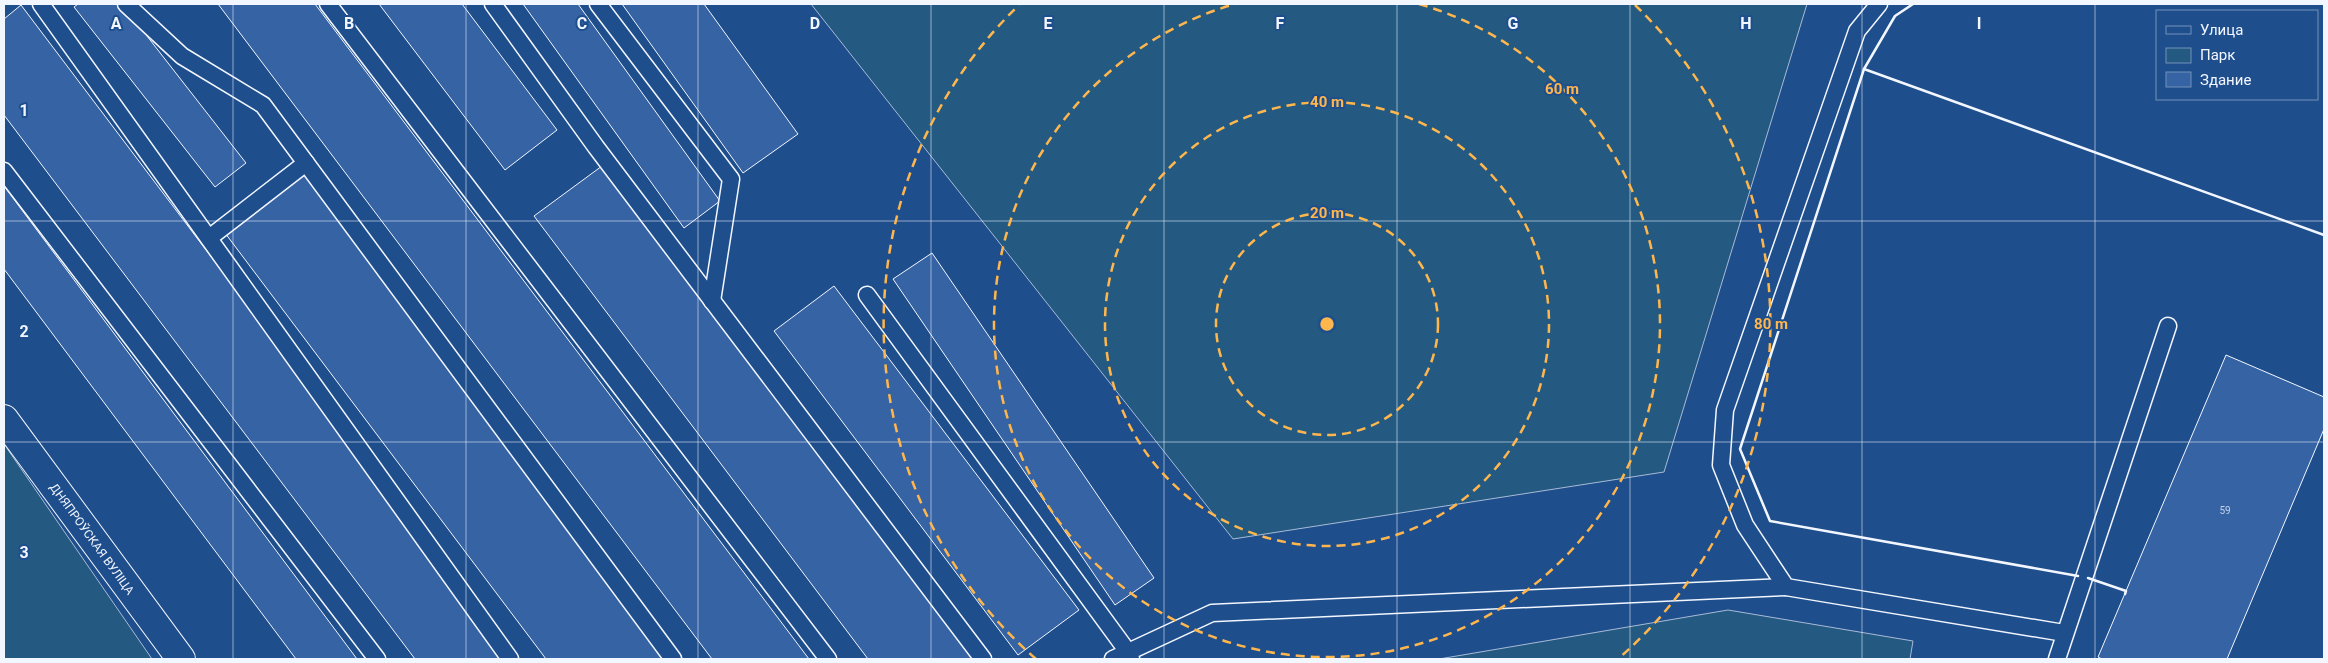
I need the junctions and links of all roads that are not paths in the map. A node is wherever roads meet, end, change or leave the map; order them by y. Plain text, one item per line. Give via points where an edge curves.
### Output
1 (41, 4) edge
2 (126, 4) edge
3 (328, 4) edge
4 (493, 4) edge
5 (598, 4) edge
6 (1879, 4) edge
7 (306, 163) junction
8 (4, 171) edge
9 (209, 238) junction
10 (867, 295) dead end
11 (712, 301) junction
12 (2168, 326) dead end
13 (4, 419) edge
14 (1786, 587) junction
15 (2064, 633) junction
16 (1129, 656) edge
17 (181, 659) edge
18 (377, 659) edge
19 (510, 659) edge
20 (673, 659) edge
21 (828, 659) edge
22 (983, 659) edge
23 (1113, 659) edge
24 (2057, 659) edge

1 - 9 lane
2 - 7 lane via 182,56 263,105
3 - 21 lane
4 - 11 lane
5 - 11 lane via 731,179
6 - 14 lane via 1858,31 1726,410 1722,465 1745,524
7 - 9 lane
7 - 20 lane
8 - 18 lane
9 - 19 lane
10 - 16 lane
11 - 22 lane
12 - 15 lane
13 - 17 street, ДНЯПРОЎСКАЯ ВУЛІЦА
14 - 15 lane
14 - 16 lane via 1212,613
15 - 24 lane
16 - 23 lane

